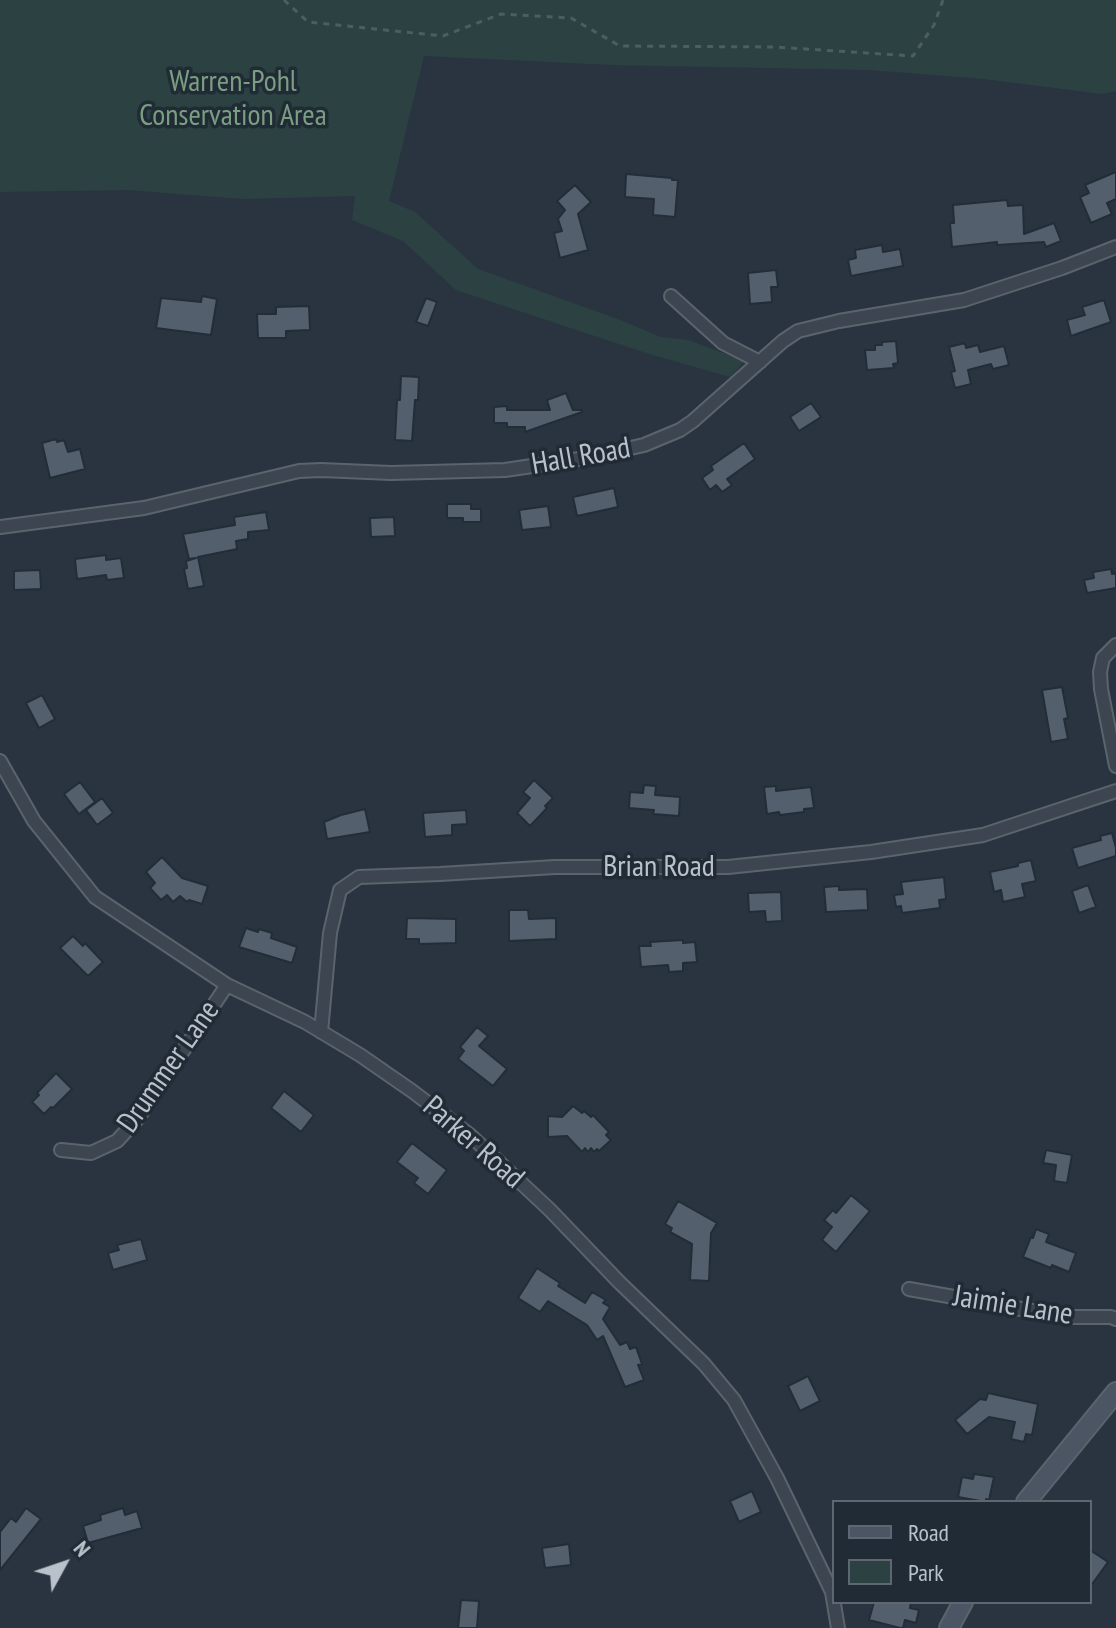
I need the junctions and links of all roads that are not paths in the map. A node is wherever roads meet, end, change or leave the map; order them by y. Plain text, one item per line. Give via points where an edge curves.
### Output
1 (1116, 247) edge
2 (671, 296) dead end
3 (760, 362) junction
4 (0, 527) edge
5 (1116, 645) edge
6 (0, 761) edge
7 (1116, 766) edge
8 (1116, 791) edge
9 (227, 985) junction
10 (321, 1032) junction
11 (61, 1150) dead end
12 (909, 1289) dead end
13 (1116, 1319) edge
14 (1116, 1392) edge
15 (1028, 1500) edge
16 (832, 1592) edge
17 (834, 1604) edge
18 (962, 1604) edge
19 (838, 1628) edge
20 (949, 1628) edge

1 - 3 street, Hall Road via 964,300 802,329
2 - 3 street via 723,343
3 - 4 street, Hall Road via 680,430 600,455 505,470 299,471 144,508
5 - 7 street via 1103,658 1100,672
6 - 9 street, Parker Road via 34,821 95,897
8 - 10 street, Brian Road via 983,835 871,852 728,867 555,867 359,877 340,890 330,933
9 - 10 street, Parker Road
9 - 11 street, Drummer Lane via 117,1141 91,1153
10 - 16 street, Parker Road via 470,1135 704,1364 734,1400
12 - 13 street, Jaimie Lane via 1066,1317
14 - 15 main road
17 - 19 street, Parker Road
18 - 20 main road

